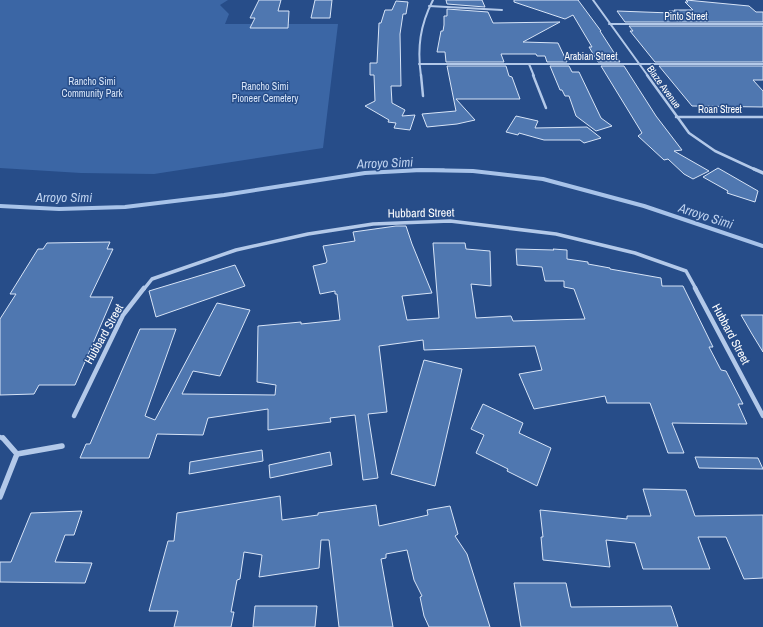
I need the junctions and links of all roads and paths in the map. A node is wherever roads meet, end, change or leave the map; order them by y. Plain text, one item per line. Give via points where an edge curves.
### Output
1 (433, 0) edge
2 (593, 0) edge
3 (429, 6) junction
4 (502, 10) dead end
5 (609, 24) junction
6 (763, 24) edge
7 (420, 64) junction
8 (529, 64) junction
9 (638, 64) junction
10 (763, 64) edge
11 (423, 96) dead end
12 (546, 108) dead end
13 (676, 117) junction
14 (763, 117) edge
15 (763, 173) edge
16 (74, 416) dead end
17 (763, 416) edge
18 (1, 437) edge
19 (62, 446) dead end
20 (17, 454) junction
21 (0, 497) edge

1 - 3 street
2 - 5 street, Blaze Avenue
3 - 4 street
3 - 7 street via 418,34
5 - 6 street, Pinto Street
5 - 9 street, Blaze Avenue
7 - 8 street, Arabian Street
7 - 11 street
8 - 9 street, Arabian Street
8 - 12 street
9 - 10 street, Arabian Street
9 - 13 street, Blaze Avenue
13 - 14 street, Roan Street
13 - 15 street, Blaze Avenue via 699,142 739,165
16 - 17 street, Hubbard Street via 123,315 152,279 236,250 308,234 372,224 450,221 556,234 635,253 686,272
18 - 20 street
19 - 20 street
20 - 21 street

